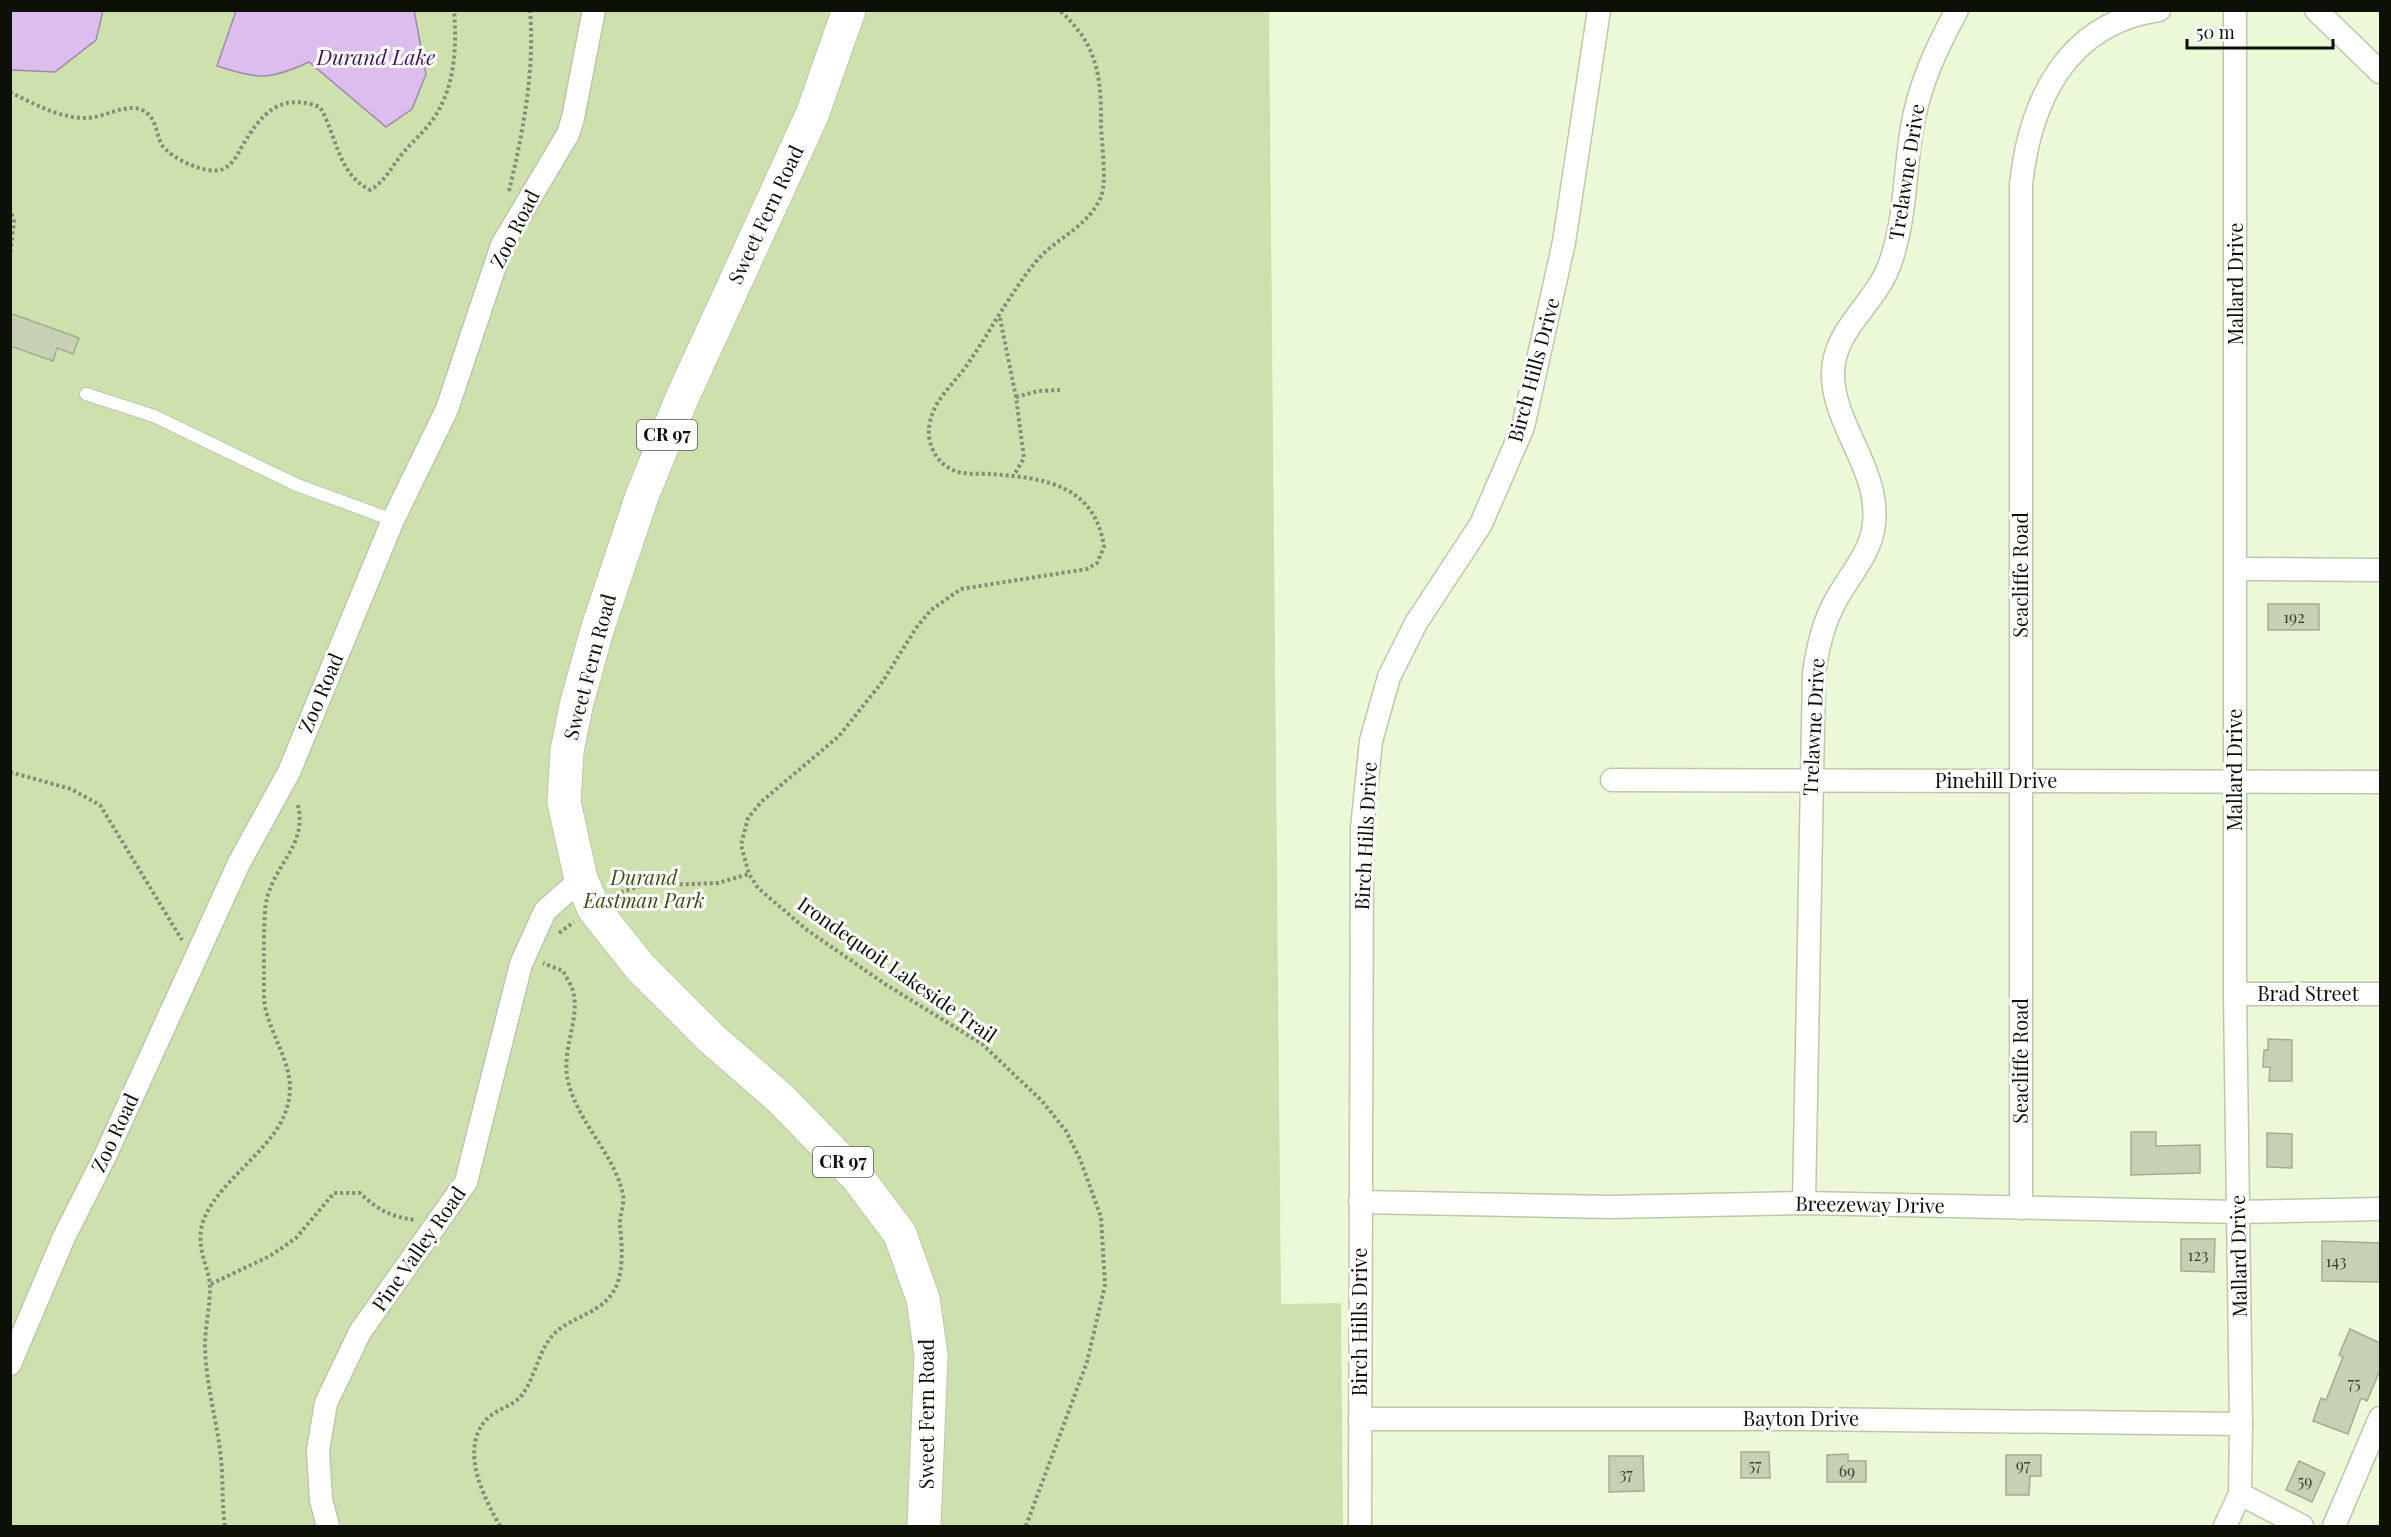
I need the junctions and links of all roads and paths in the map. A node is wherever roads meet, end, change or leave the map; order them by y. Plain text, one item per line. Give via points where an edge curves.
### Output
1 (454, 10) edge
2 (530, 10) edge
3 (594, 10) edge
4 (849, 10) edge
5 (1059, 10) edge
6 (1599, 10) edge
7 (1957, 10) edge
8 (2159, 10) edge
9 (2235, 10) edge
10 (2316, 10) edge
11 (2380, 72) edge
12 (10, 92) edge
13 (507, 196) dead end
14 (10, 208) edge
15 (10, 255) edge
16 (1000, 317) junction
17 (1060, 390) dead end
18 (86, 394) dead end
19 (1016, 397) junction
20 (1014, 475) junction
21 (393, 520) junction
22 (2236, 569) junction
23 (2380, 570) edge
24 (10, 772) edge
25 (289, 772) junction
26 (1612, 780) dead end
27 (1810, 780) junction
28 (2234, 781) junction
29 (2022, 782) junction
30 (2380, 782) edge
31 (748, 874) junction
32 (587, 894) junction
33 (554, 937) dead end
34 (195, 962) junction
35 (521, 964) junction
36 (2235, 994) junction
37 (2380, 994) edge
38 (1360, 1202) junction
39 (1804, 1203) junction
40 (2021, 1208) junction
41 (2380, 1209) edge
42 (2238, 1212) junction
43 (438, 1222) junction
44 (210, 1285) junction
45 (10, 1364) edge
46 (2380, 1418) edge
47 (1360, 1419) junction
48 (2241, 1424) junction
49 (2240, 1494) junction
50 (225, 1527) edge
51 (328, 1527) edge
52 (501, 1527) edge
53 (924, 1527) edge
54 (1026, 1527) edge
55 (1360, 1527) edge
56 (2225, 1527) edge
57 (2302, 1527) edge
58 (2334, 1527) edge

1 - 12 path via 454,66 448,90 434,118 381,184 369,190 344,167 320,107 303,101 286,102 270,110 234,160 223,169 208,171 192,166 163,147 149,114 140,109 76,118
2 - 13 path via 525,111
3 - 21 street, Zoo Road via 568,134 502,245 447,409
4 - 32 main road, Sweet Fern Road / CR 97 via 812,115 682,398 642,496 598,627 567,751 564,802
5 - 16 path, Irondequoit Lakeside Trail via 1089,43 1101,91 1102,195 1077,228 1035,262
6 - 38 street, Birch Hills Drive via 1564,242 1523,427 1481,524 1416,623 1389,677 1371,741 1362,828
7 - 27 street, Trelawne Drive via 1934,53 1918,99 1895,250 1877,289 1835,353 1834,388 1872,490 1874,520 1865,554 1835,602 1818,650
8 - 29 street, Seacliffe Road via 2123,19 2096,33 2073,52 2054,75 2041,100 2024,158
9 - 22 street, Mallard Drive
10 - 11 street
14 - 15 path via 14,222
16 - 19 path
16 - 20 path, Irondequoit Lakeside Trail via 939,400 929,435 933,451 943,464 957,472
17 - 19 path
18 - 21 lane via 154,416 297,485
19 - 20 path via 1024,458
20 - 31 path, Irondequoit Lakeside Trail via 1060,485 1083,502 1096,516 1102,531 1104,547 1097,563 1087,569 961,589 931,610 883,681 839,736 793,772 748,818 741,845
21 - 25 street, Zoo Road
22 - 23 street
22 - 28 street, Mallard Drive
24 - 34 path via 71,789 100,805
25 - 34 street, Zoo Road via 239,863
25 - 44 path via 299,810 299,835 275,876 267,900 264,973 265,1009 292,1085 284,1118 267,1145 208,1209 201,1230 201,1257
26 - 27 street, Pinehill Drive
27 - 29 street, Pinehill Drive
27 - 39 street, Trelawne Drive
28 - 29 street, Pinehill Drive
28 - 30 street, Pinehill Drive
28 - 36 street, Mallard Drive
29 - 40 street, Seacliffe Road
31 - 32 path via 718,883 641,886 616,893
31 - 54 path, Irondequoit Lakeside Trail via 758,888 807,930 982,1044 1042,1101 1066,1131 1080,1159 1101,1216 1105,1285 1087,1362
32 - 33 path
32 - 35 street, Pine Valley Road via 545,910
32 - 53 main road, Sweet Fern Road / CR 97 via 640,967 712,1039 781,1099 858,1178 900,1234 923,1299 931,1354
34 - 45 street, Zoo Road via 64,1237
35 - 43 street, Pine Valley Road via 466,1182
35 - 52 path via 544,963 563,970 573,992 565,1059 569,1085 624,1197 619,1217 622,1241 615,1289 600,1307 560,1329 544,1350 522,1396 485,1421 475,1442 477,1473 485,1500
36 - 37 street, Brad Street
36 - 42 street, Mallard Drive
38 - 39 street, Breezeway Drive via 1609,1207
38 - 47 street, Birch Hills Drive
39 - 40 street, Breezeway Drive
40 - 42 street, Breezeway Drive
41 - 42 street, Breezeway Drive
42 - 48 street, Mallard Drive
43 - 44 path via 393,1217 375,1208 360,1193 334,1192 296,1238 270,1256
43 - 51 street, Pine Valley Road via 360,1332 326,1403 318,1450 321,1500
44 - 50 path via 206,1375 214,1406
46 - 58 street
47 - 48 street, Bayton Drive
47 - 55 street, Birch Hills Drive
48 - 49 street, Mallard Drive
49 - 56 street, Mallard Drive
49 - 57 street

